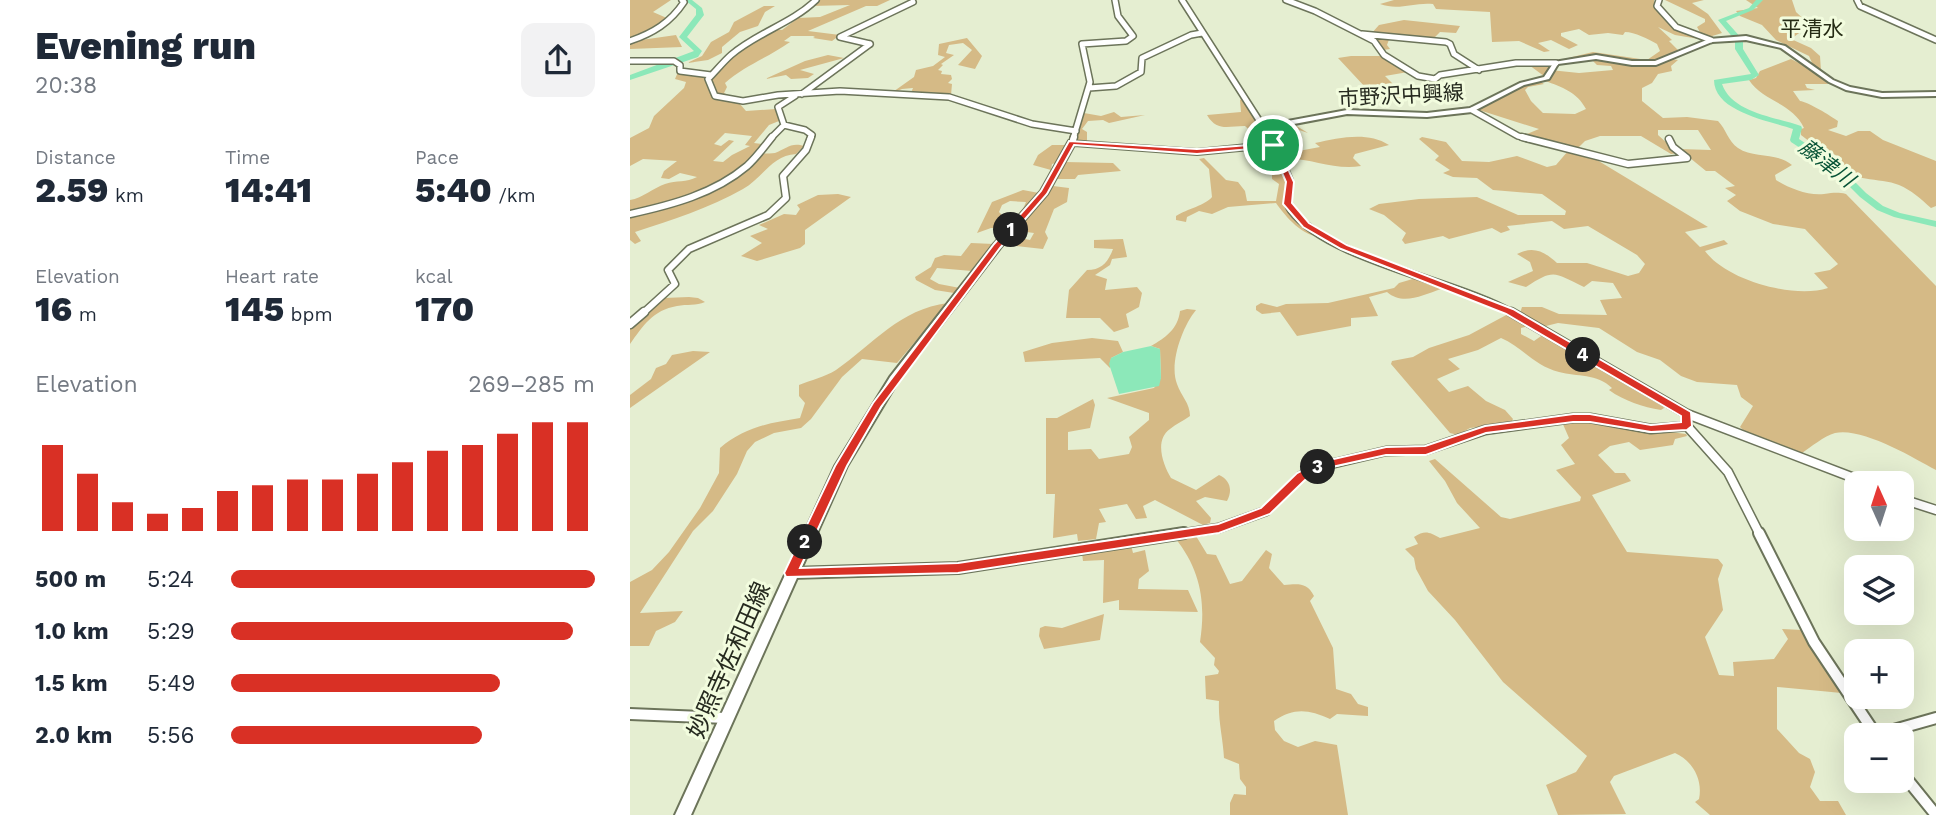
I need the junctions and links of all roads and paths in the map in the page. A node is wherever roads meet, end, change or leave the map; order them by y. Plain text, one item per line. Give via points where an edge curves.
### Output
1 (682, 0) edge
2 (816, 0) edge
3 (1115, 0) edge
4 (1182, 0) edge
5 (1286, 0) edge
6 (1659, 0) edge
7 (1857, 0) edge
8 (913, 2) dead end
9 (1202, 33) junction
10 (1362, 34) junction
11 (1711, 40) junction
12 (1936, 40) edge
13 (630, 41) edge
14 (630, 61) edge
15 (1556, 63) junction
16 (1480, 70) junction
17 (711, 75) junction
18 (1089, 88) junction
19 (1936, 94) edge
20 (799, 95) junction
21 (1472, 110) junction
22 (784, 125) junction
23 (1264, 128) junction
24 (1074, 137) junction
25 (1669, 139) dead end
26 (1273, 145) junction
27 (630, 214) edge
28 (630, 324) edge
29 (1687, 414) junction
30 (1687, 426) junction
31 (1844, 474) edge
32 (1914, 503) edge
33 (1936, 510) edge
34 (791, 573) junction
35 (630, 714) edge
36 (726, 718) junction
37 (1936, 718) edge
38 (1868, 723) edge
39 (1914, 724) edge
40 (1914, 788) edge
41 (683, 815) edge
42 (1936, 815) edge

1 - 13 street via 666,26
2 - 17 street via 799,16 732,54
3 - 18 street via 1118,16 1133,36 1126,41 1082,44
4 - 9 street
5 - 10 street
6 - 11 street via 1657,6 1675,27
7 - 12 street via 1860,6
8 - 20 street via 840,37 870,44
9 - 18 street via 1142,58 1141,72 1116,86
9 - 23 street
10 - 16 street via 1446,42 1454,54
10 - 16 street via 1384,55 1423,78
11 - 15 main road, 市野沢中興線 via 1656,63 1590,57
11 - 19 main road, 市野沢中興線 via 1746,38 1783,47 1848,89
14 - 17 street via 677,63 680,71
15 - 16 street
15 - 21 main road, 市野沢中興線 via 1547,78 1522,84
17 - 20 street via 711,92 729,101
18 - 24 street
20 - 22 street via 778,107
20 - 24 street via 840,91 949,97
21 - 23 main road, 市野沢中興線 via 1427,115 1347,112
21 - 25 street via 1518,135 1634,165 1687,158
22 - 27 street via 747,166 720,184
22 - 28 street via 812,135 783,176 786,198 753,223 689,249 668,271 675,284
23 - 26 main road
24 - 26 main road via 1197,152
24 - 34 main road, 妙照寺佐和田線 via 1044,192 989,256 877,405 841,466
26 - 29 street via 1290,182 1287,204 1306,225 1344,247 1510,312
29 - 30 street
29 - 31 street
30 - 34 street via 1651,429 1582,418 1485,430 1426,450 1386,451 1320,466 1301,476 1266,511 1219,528 958,568
30 - 38 street via 1728,472 1814,642
32 - 33 street
34 - 36 main road, 妙照寺佐和田線
35 - 36 street
36 - 41 main road, 妙照寺佐和田線
37 - 39 street
40 - 42 street

